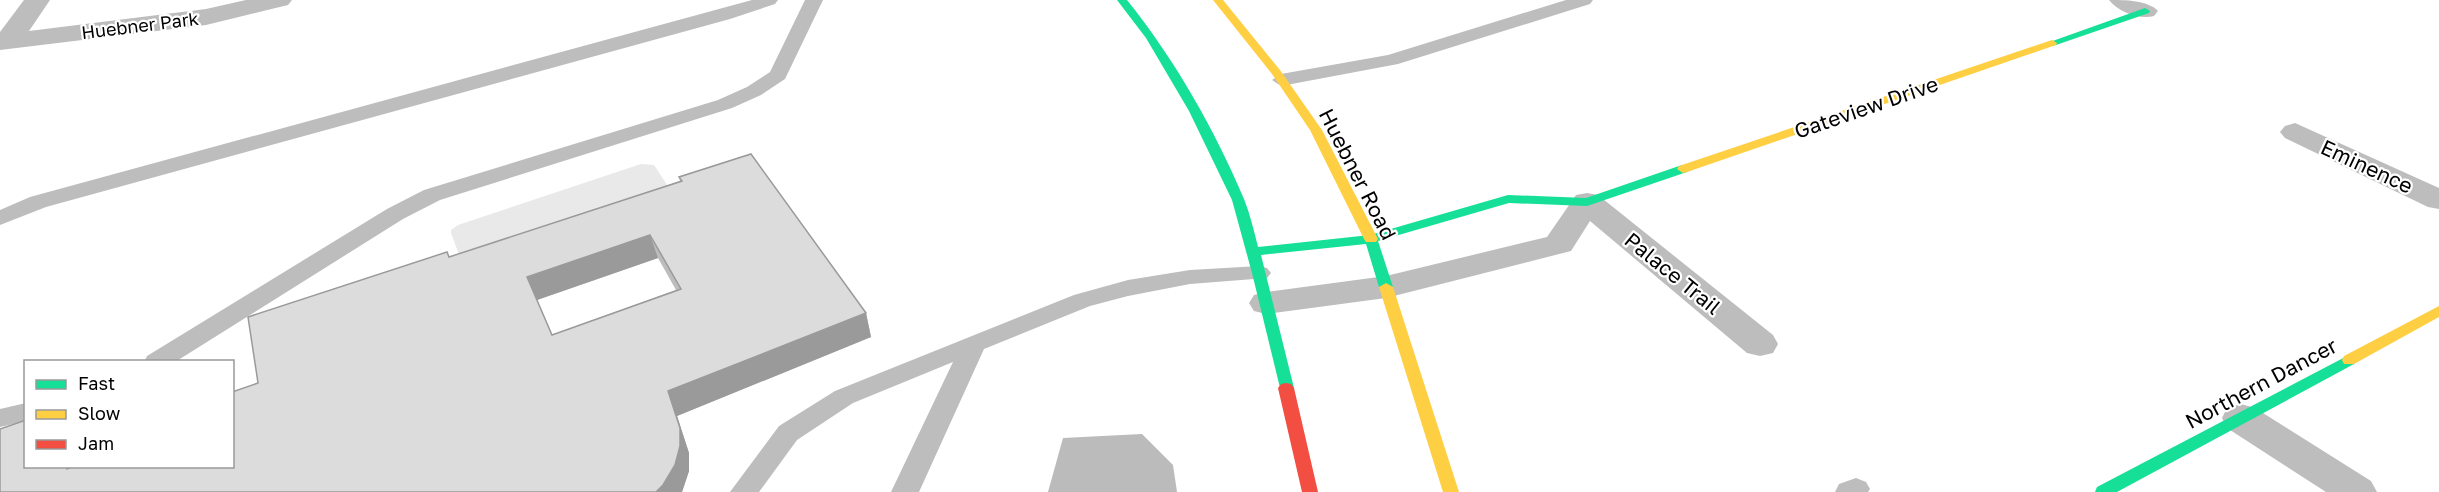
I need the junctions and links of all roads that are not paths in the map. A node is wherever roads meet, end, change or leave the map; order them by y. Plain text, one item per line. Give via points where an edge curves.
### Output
1 (37, 0) edge
2 (279, 0) edge
3 (769, 0) edge
4 (814, 0) edge
5 (1122, 0) edge
6 (1218, 0) edge
7 (1584, 0) edge
8 (2122, 0) edge
9 (2145, 11) joint
10 (3, 42) edge
11 (1281, 80) junction
12 (2295, 132) dead end
13 (2439, 200) edge
14 (1587, 202) junction
15 (0, 218) edge
16 (1371, 239) junction
17 (1260, 276) junction
18 (1386, 287) junction
19 (2439, 311) edge
20 (975, 342) junction
21 (1760, 344) dead end
22 (159, 360) edge
23 (24, 412) edge
24 (0, 418) edge
25 (2241, 418) junction
26 (744, 492) edge
27 (905, 492) edge
28 (1310, 492) edge
29 (1451, 492) edge
30 (2103, 492) edge
31 (2357, 492) edge

1 - 10 street
2 - 10 street, Huebner Park via 206,17
3 - 15 lane via 38,202
4 - 22 lane via 778,75 754,91 725,104 432,195
5 - 17 street via 1151,36 1195,111 1238,200
6 - 11 street, Huebner Road
7 - 11 lane via 1391,60
8 - 9 street
9 - 14 street, Gateview Drive
11 - 16 street, Huebner Road via 1316,130
12 - 13 street, Eminence
14 - 16 street, Gateview Drive via 1508,199
14 - 18 street via 1559,244
14 - 21 street, Palace Trail
16 - 17 street, Gateview Drive
16 - 18 street, Huebner Road
17 - 18 street
17 - 20 lane via 1190,277 1128,288 1082,300
17 - 28 street
18 - 29 street, Huebner Road
19 - 25 street, Northern Dancer
20 - 26 lane via 844,397 788,433
20 - 27 lane
23 - 24 lane
25 - 30 street, Northern Dancer
25 - 31 street

